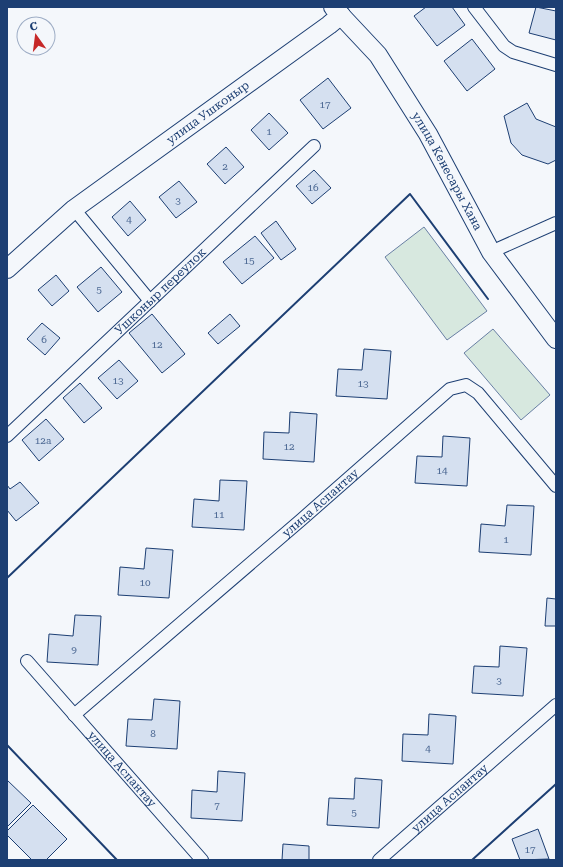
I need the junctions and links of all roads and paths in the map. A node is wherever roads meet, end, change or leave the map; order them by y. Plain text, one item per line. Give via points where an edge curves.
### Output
1 (474, 7) edge
2 (337, 11) edge
3 (556, 65) edge
4 (314, 146) dead end
5 (74, 209) junction
6 (556, 224) edge
7 (491, 252) junction
8 (7, 269) edge
9 (150, 301) junction
10 (556, 339) edge
11 (7, 436) edge
12 (554, 481) edge
13 (27, 661) dead end
14 (556, 705) edge
15 (74, 715) junction
16 (202, 860) edge
17 (379, 860) edge

1 - 3 street via 504,46 513,52
2 - 5 street, улица Ушконыр via 329,25
2 - 7 street, улица Кенесары Хана via 378,56 424,127
4 - 9 street, Ушконыр переулок
5 - 8 street, улица Ушконыр
5 - 9 street
6 - 7 street
7 - 10 street, улица Кенесары Хана
9 - 11 street, Ушконыр переулок
12 - 15 street, улица Аспантау via 478,393 466,385 450,389
13 - 15 street, улица Аспантау
14 - 17 street, улица Аспантау
15 - 16 street, улица Аспантау

